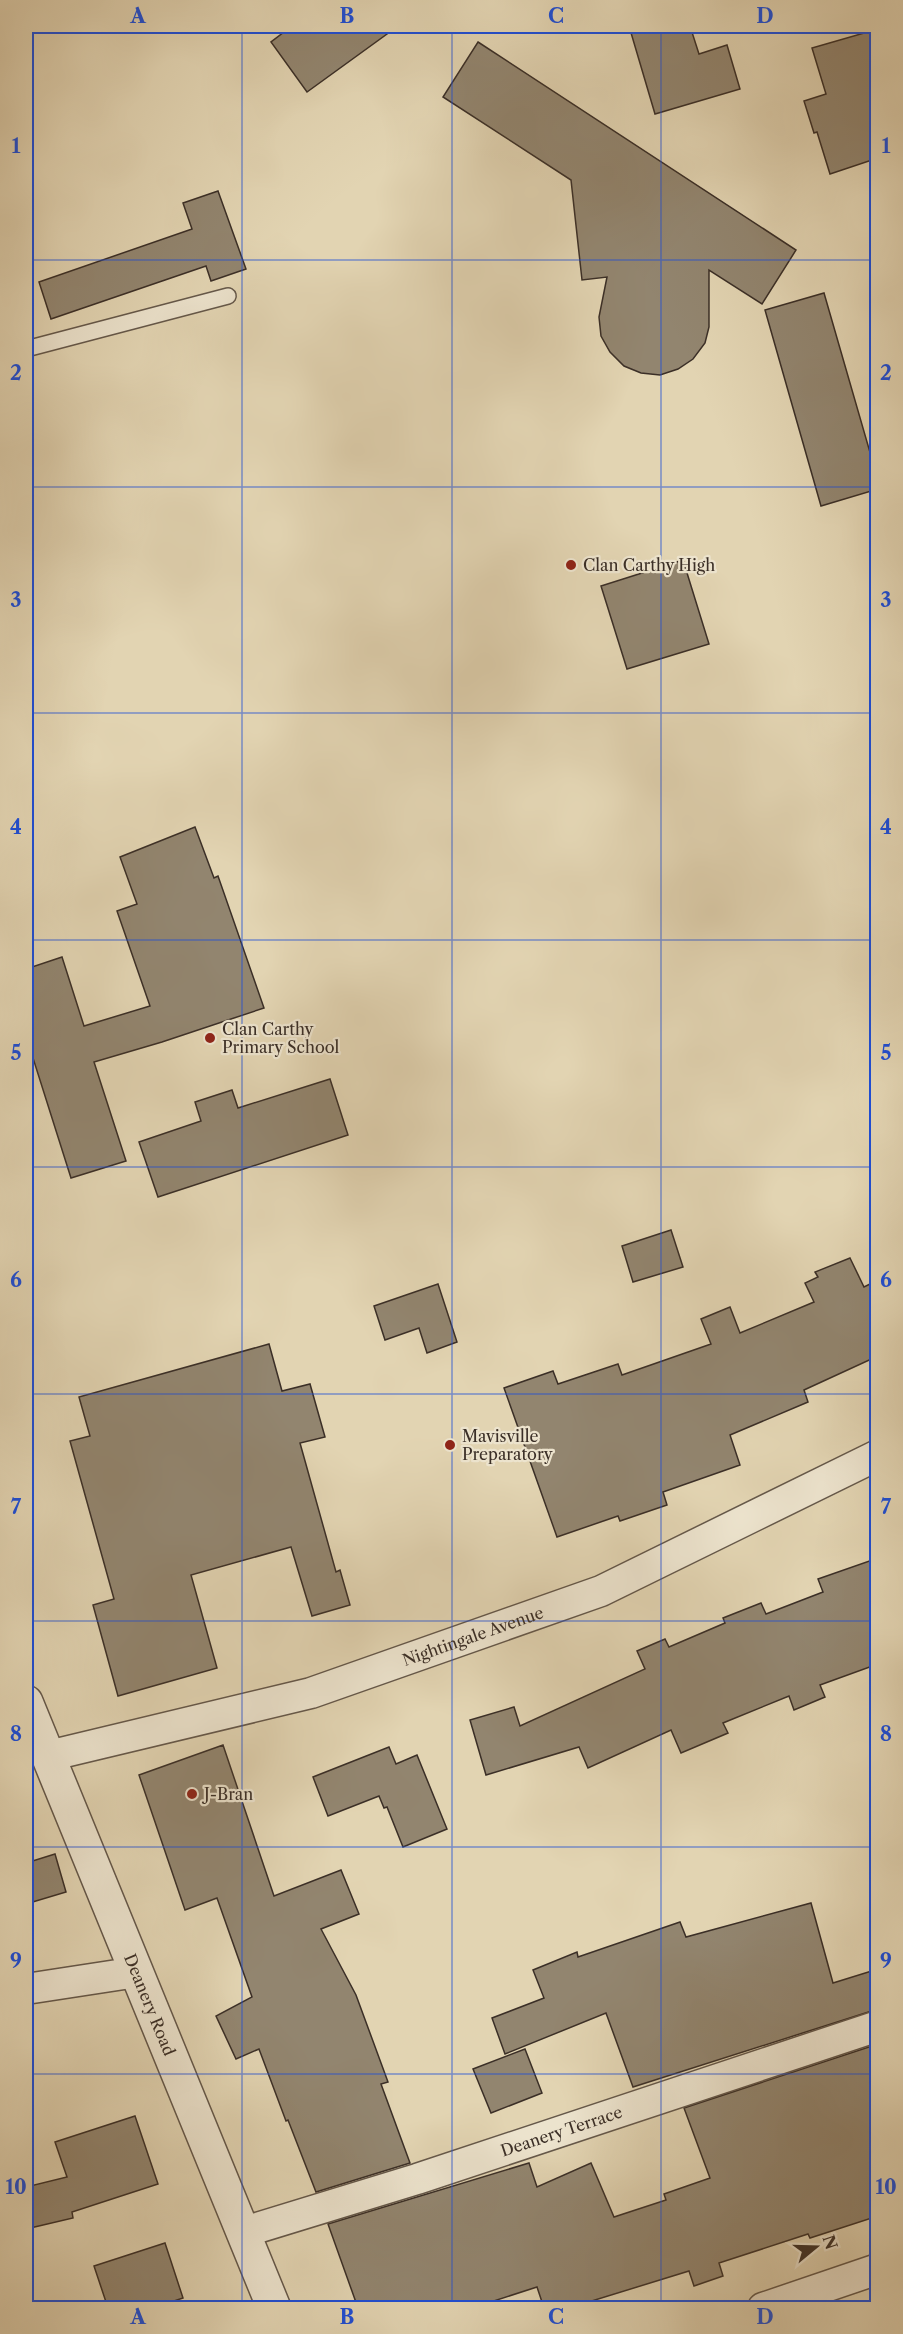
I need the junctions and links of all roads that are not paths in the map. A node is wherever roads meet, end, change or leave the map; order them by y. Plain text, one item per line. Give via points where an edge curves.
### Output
1 (228, 296) dead end
2 (26, 349) edge
3 (878, 1455) edge
4 (26, 1702) edge
5 (48, 1756) junction
6 (136, 1972) junction
7 (26, 1989) edge
8 (878, 2026) edge
9 (244, 2232) junction
10 (878, 2269) edge
11 (274, 2308) edge
12 (763, 2308) edge

1 - 2 lane
3 - 5 street, Nightingale Avenue via 601,1591 311,1693
4 - 5 street, Deanery Road
5 - 6 street, Deanery Road
6 - 7 street
6 - 9 street, Deanery Road
8 - 9 street, Deanery Terrace via 417,2179
9 - 11 street, Deanery Road
10 - 12 street

